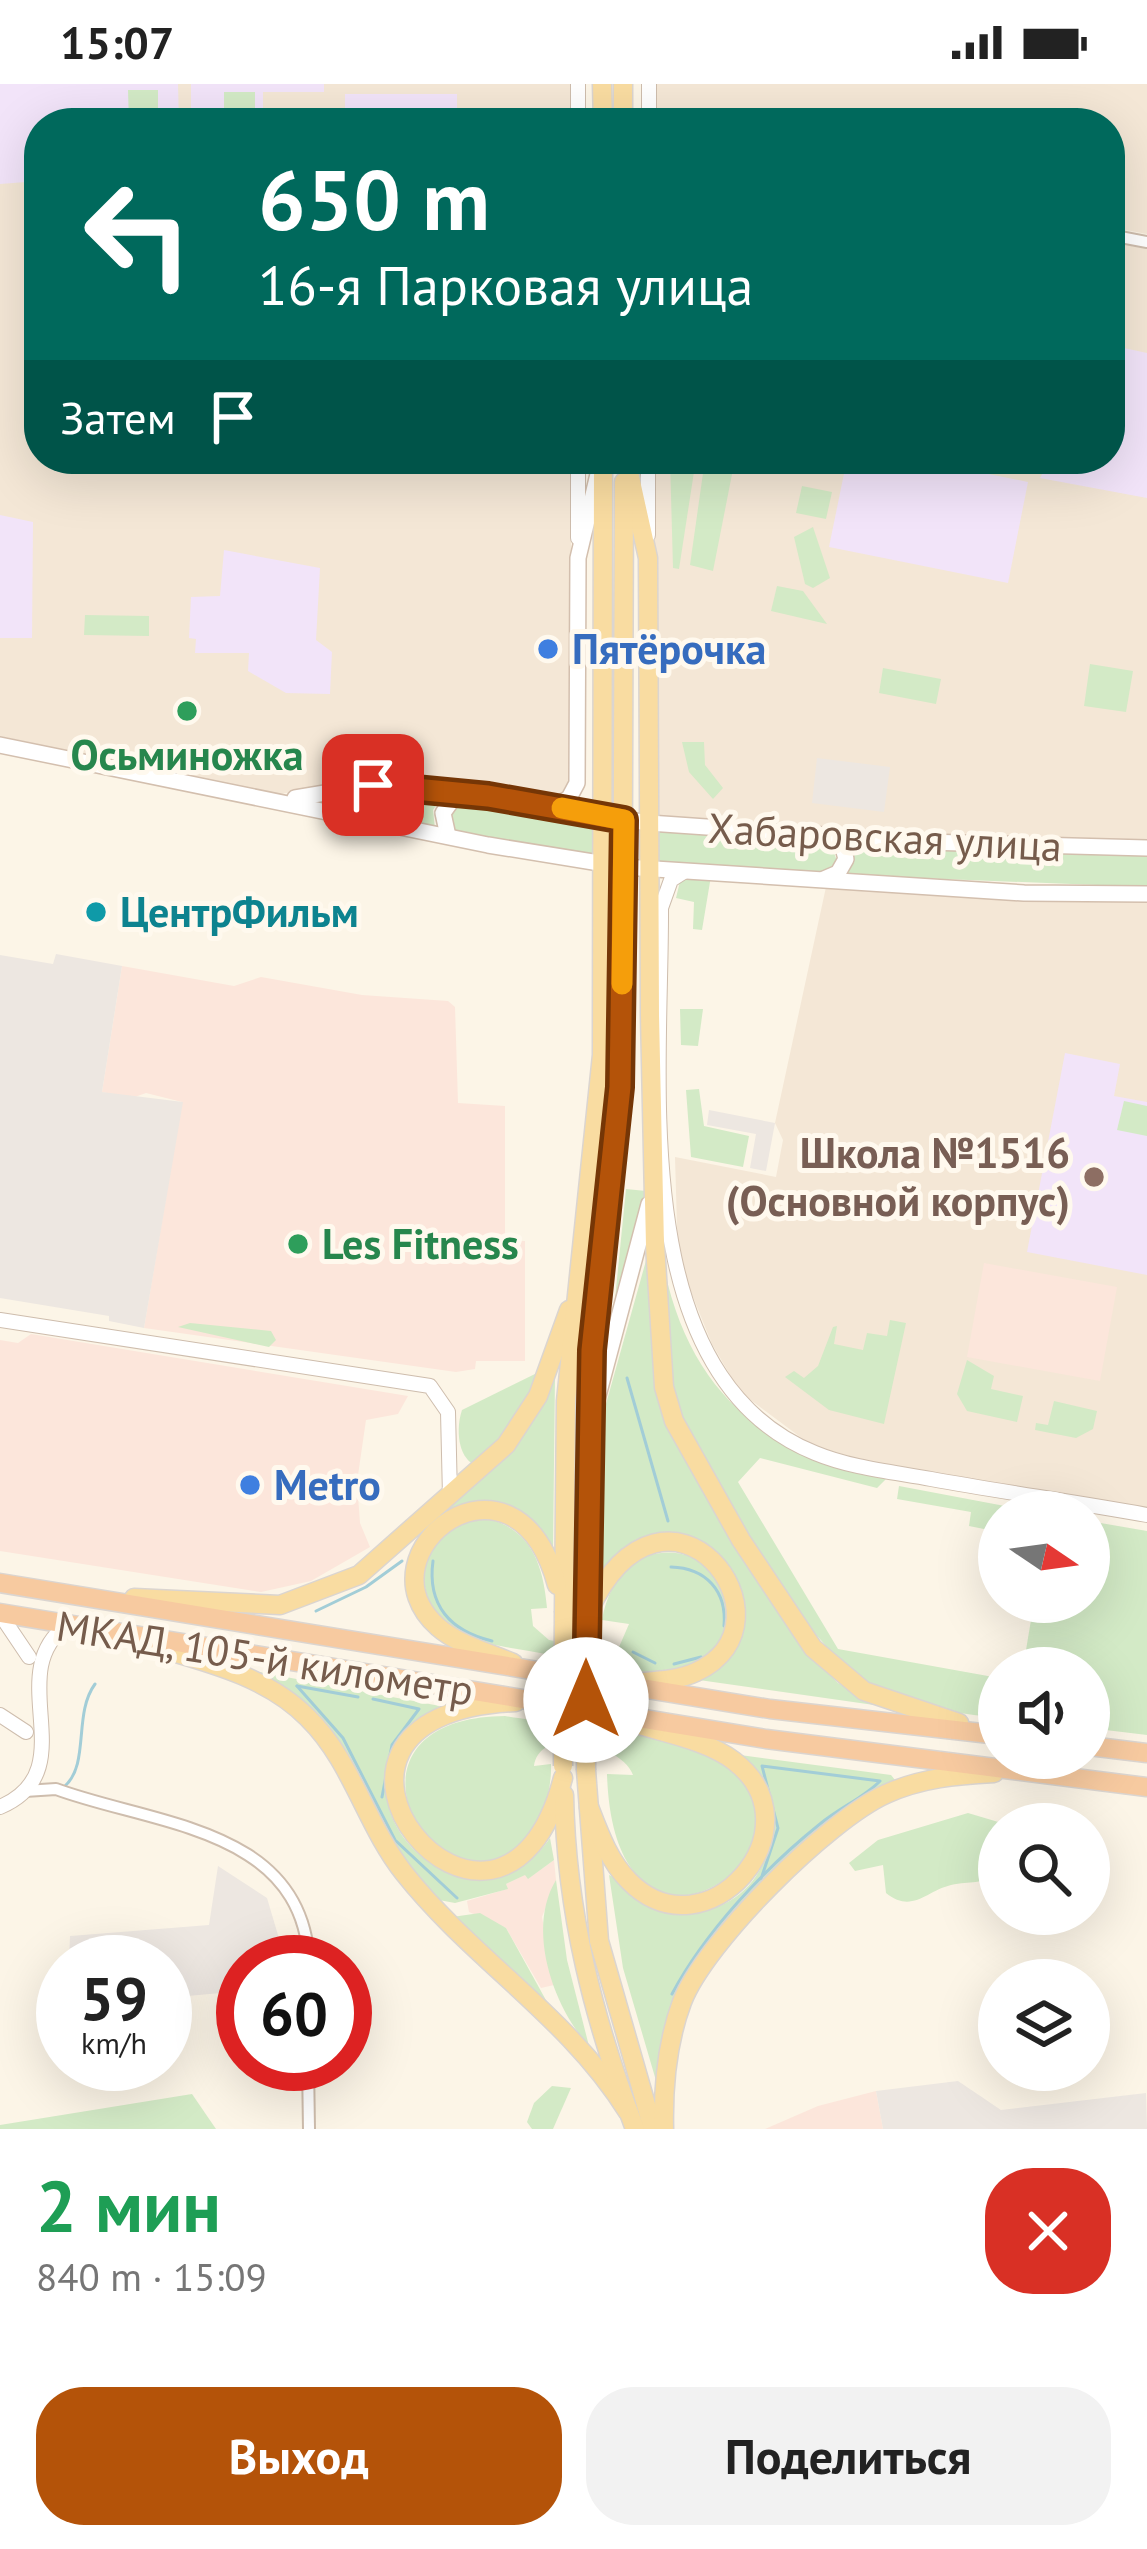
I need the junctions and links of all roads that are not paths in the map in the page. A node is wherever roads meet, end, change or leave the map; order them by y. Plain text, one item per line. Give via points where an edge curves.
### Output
1 (578, 474) edge
2 (598, 474) edge
3 (603, 474) edge
4 (625, 474) edge
5 (628, 474) edge
6 (648, 474) edge
7 (578, 558) junction
8 (648, 558) junction
9 (0, 745) edge
10 (458, 792) junction
11 (274, 798) junction
12 (553, 807) junction
13 (614, 818) junction
14 (649, 823) junction
15 (824, 835) junction
16 (448, 836) junction
17 (1147, 848) edge
18 (614, 865) junction
19 (649, 868) junction
20 (685, 871) junction
21 (821, 880) junction
22 (1147, 893) edge
23 (653, 1166) junction
24 (578, 1289) junction
25 (0, 1320) edge
26 (589, 1427) junction
27 (449, 1457) junction
28 (480, 1471) junction
29 (450, 1498) junction
30 (1147, 1515) edge
31 (0, 1583) edge
32 (45, 1591) junction
33 (564, 1609) junction
34 (0, 1614) edge
35 (587, 1615) junction
36 (67, 1624) junction
37 (101, 1630) junction
38 (28, 1657) junction
39 (534, 1672) junction
40 (613, 1685) junction
41 (20, 1700) junction
42 (528, 1702) junction
43 (608, 1714) junction
44 (1, 1715) edge
45 (978, 1727) edge
46 (978, 1730) edge
47 (26, 1732) junction
48 (1110, 1749) edge
49 (1147, 1754) edge
50 (35, 1757) junction
51 (978, 1765) edge
52 (563, 1772) junction
53 (978, 1776) edge
54 (1084, 1779) edge
55 (1147, 1787) edge
56 (25, 1791) junction
57 (62, 1791) junction
58 (0, 1807) edge
59 (589, 1808) junction
60 (305, 1935) edge
61 (308, 2091) edge
62 (646, 2123) edge
63 (309, 2129) edge

1 - 7 street
2 - 7 main road
3 - 13 main road
4 - 13 main road
5 - 8 main road
6 - 8 street
7 - 12 main road via 577,783
8 - 14 main road
9 - 11 main road, Хабаровская улица
10 - 11 main road, Хабаровская улица via 373,785
10 - 12 main road, Хабаровская улица
10 - 16 main road via 442,813
11 - 16 main road, Хабаровская улица
12 - 13 main road, Хабаровская улица
13 - 14 main road, Хабаровская улица
13 - 18 main road
14 - 15 main road, Хабаровская улица
14 - 19 main road
15 - 17 main road, Хабаровская улица
15 - 21 main road via 842,844 846,860
16 - 18 main road, Хабаровская улица
18 - 19 main road, Хабаровская улица
18 - 24 main road
18 - 26 main road via 620,1087
19 - 20 main road, Хабаровская улица
19 - 23 main road
20 - 21 main road, Хабаровская улица
20 - 30 street via 671,880 661,908 674,1275 716,1366 751,1412 834,1460
21 - 22 main road, Хабаровская улица
23 - 26 main road via 642,1243
23 - 45 main road via 664,1387 674,1421 741,1540 797,1628 843,1676 886,1702
24 - 28 main road via 527,1416
24 - 33 main road via 566,1401
25 - 27 street via 421,1382 448,1408
26 - 35 main road
27 - 28 street
27 - 29 street
28 - 29 main road
29 - 32 main road via 358,1575 280,1605
31 - 32 highway, МКАД, 105-й километр
32 - 39 highway, МКАД, 105-й километр
33 - 39 main road via 540,1540 507,1514 464,1511 439,1525 422,1548 416,1590 428,1616 450,1635
33 - 52 main road, bridge
34 - 36 highway, МКАД, 105-й километр
34 - 38 street
35 - 40 main road via 615,1565 652,1543 696,1547 733,1588 732,1632 714,1660 685,1676
35 - 59 main road, bridge
36 - 37 highway, МКАД, 105-й километр
36 - 38 street
37 - 42 highway, МКАД, 105-й километр
37 - 62 main road via 251,1679 308,1717 402,1870
38 - 41 street
39 - 40 highway, МКАД, 105-й километр
40 - 46 highway, МКАД, 105-й километр
41 - 44 street
41 - 47 street
42 - 43 highway, МКАД, 105-й километр
42 - 52 main road via 459,1707 425,1725 398,1767 400,1816 431,1856 462,1868 496,1867 538,1840
43 - 51 highway, МКАД, 105-й километр
43 - 59 main road via 733,1760 761,1797 764,1844 728,1893 699,1904 668,1903 628,1880
44 - 47 street
47 - 50 street
48 - 49 highway
50 - 56 street
50 - 57 street
52 - 62 main road via 574,1924 604,2047
53 - 62 main road via 921,1781 871,1802 823,1836 744,1917 692,1982
54 - 55 highway, МКАД, 105-й километр
56 - 57 street
56 - 58 street
57 - 60 street via 237,1845 288,1892
59 - 62 main road via 605,1972
61 - 63 street

